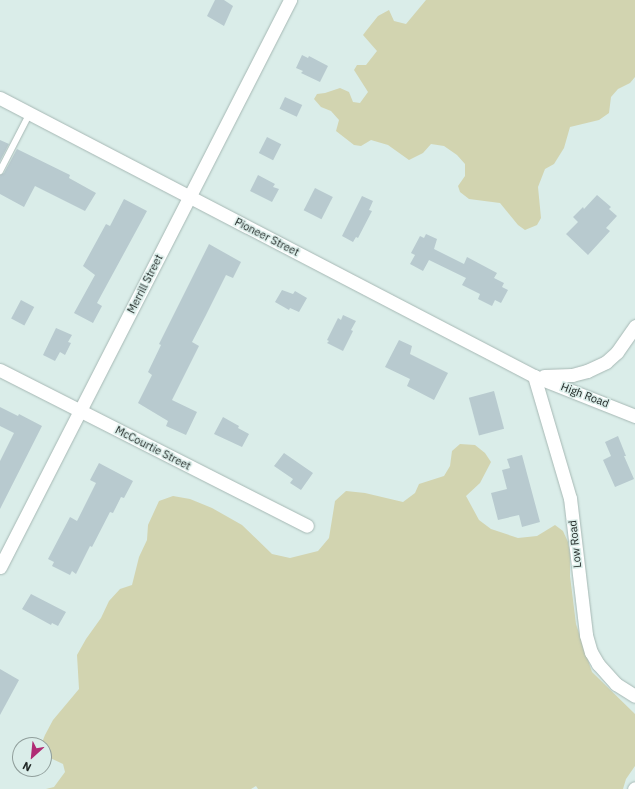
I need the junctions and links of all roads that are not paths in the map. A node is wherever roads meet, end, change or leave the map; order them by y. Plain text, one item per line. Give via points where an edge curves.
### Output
1 (290, 0) edge
2 (0, 98) edge
3 (30, 113) junction
4 (0, 171) edge
5 (190, 197) junction
6 (635, 326) edge
7 (0, 370) edge
8 (534, 376) junction
9 (81, 412) junction
10 (635, 416) edge
11 (307, 526) dead end
12 (0, 568) edge
13 (635, 696) edge

1 - 5 street, Merrill Street
2 - 3 street, Pioneer Street
3 - 4 lane
3 - 5 street, Pioneer Street
5 - 8 street, Pioneer Street
5 - 9 street, Merrill Street
6 - 8 street via 617,352 606,362 572,375
7 - 9 street, McCourtie Street
8 - 10 street, High Road
8 - 13 street, Low Road via 570,498 588,641 594,658 606,674
9 - 11 street, McCourtie Street
9 - 12 street, Merrill Street

